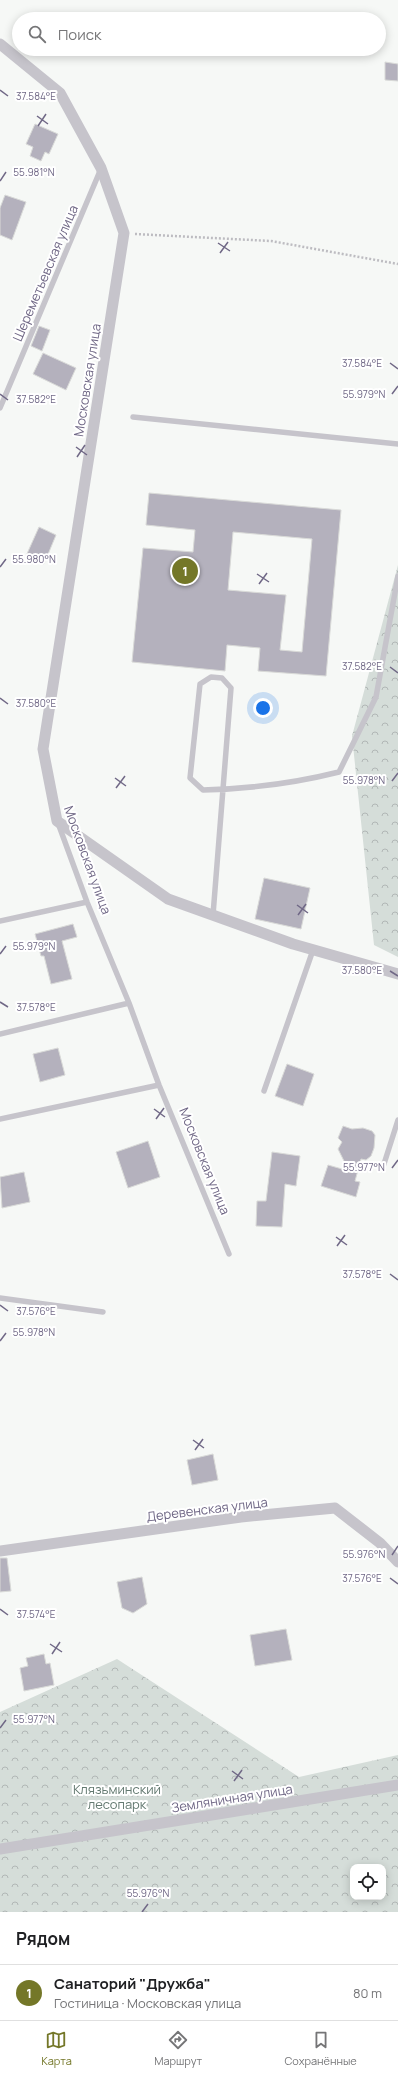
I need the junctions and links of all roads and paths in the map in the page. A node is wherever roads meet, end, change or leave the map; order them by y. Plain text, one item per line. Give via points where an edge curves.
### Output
1 (0, 44) edge
2 (12, 54) edge
3 (15, 56) edge
4 (101, 168) junction
5 (124, 233) junction
6 (398, 264) edge
7 (0, 408) edge
8 (133, 417) dead end
9 (398, 444) edge
10 (398, 576) edge
11 (223, 789) junction
12 (57, 821) junction
13 (87, 902) junction
14 (213, 915) junction
15 (0, 921) edge
16 (313, 950) junction
17 (398, 974) edge
18 (129, 1004) junction
19 (0, 1034) edge
20 (159, 1085) junction
21 (264, 1091) dead end
22 (0, 1119) edge
23 (398, 1120) edge
24 (383, 1167) dead end
25 (229, 1254) dead end
26 (0, 1298) edge
27 (103, 1312) dead end
28 (0, 1551) edge
29 (398, 1562) edge
30 (398, 1785) edge
31 (0, 1849) edge

1 - 2 street, Московская улица
3 - 4 street, Московская улица via 60,93
4 - 5 street, Московская улица
4 - 7 lane, Шереметьевская улица
5 - 6 path via 272,241
5 - 12 street, Московская улица via 42,749
8 - 9 lane
10 - 11 lane via 376,697 338,772 305,780
11 - 11 lane via 230,688 222,678 210,677 200,684 190,778 203,790
11 - 14 lane
12 - 13 lane, Московская улица
12 - 14 street via 168,899
13 - 15 lane
13 - 18 lane, Московская улица
14 - 16 street
16 - 17 street
16 - 21 lane
18 - 19 lane
18 - 20 lane, Московская улица
20 - 22 lane
20 - 25 lane, Московская улица
23 - 24 lane
26 - 27 lane
28 - 29 street, Деревенская улица via 241,1517 335,1508 380,1542
30 - 31 street, Земляничная улица

